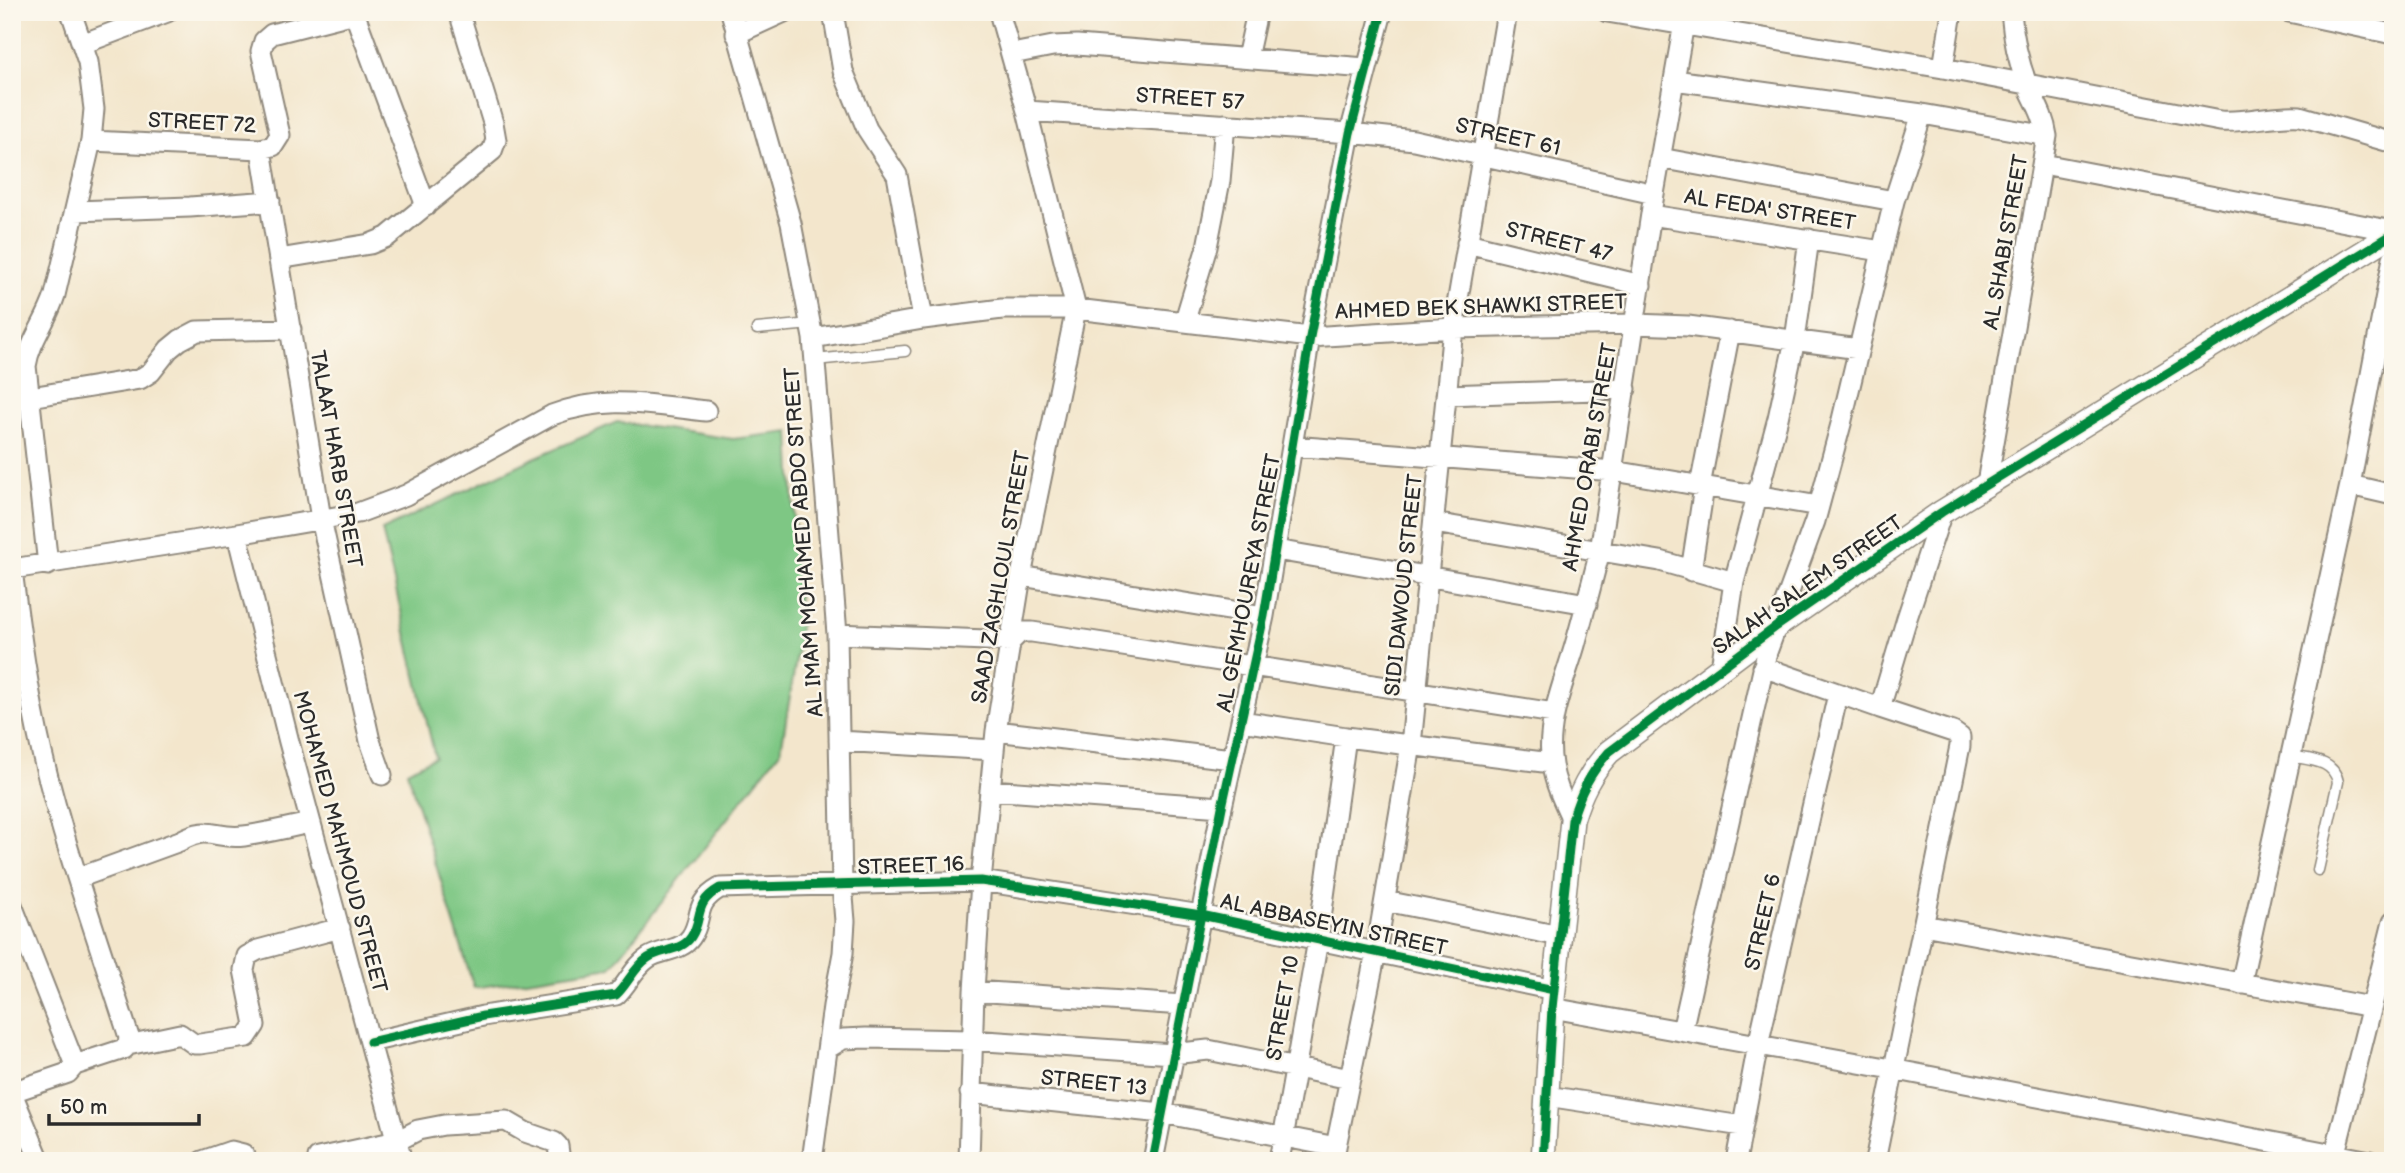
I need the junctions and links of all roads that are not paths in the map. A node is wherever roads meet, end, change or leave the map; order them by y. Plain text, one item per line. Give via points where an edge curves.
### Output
1 (71, 12) edge
2 (167, 12) edge
3 (459, 12) edge
4 (731, 12) edge
5 (784, 12) edge
6 (833, 12) edge
7 (999, 12) edge
8 (1256, 12) edge
9 (1382, 12) edge
10 (1507, 12) edge
11 (1607, 12) edge
12 (1952, 12) edge
13 (2011, 12) edge
14 (2289, 12) edge
15 (354, 13) edge
16 (1685, 19) edge
17 (736, 34) junction
18 (2393, 34) edge
19 (82, 44) junction
20 (1012, 54) junction
21 (1247, 58) junction
22 (1366, 68) junction
23 (1942, 68) junction
24 (1674, 80) junction
25 (2028, 86) junction
26 (1027, 111) junction
27 (1922, 114) junction
28 (1225, 124) junction
29 (1350, 133) junction
30 (2047, 136) junction
31 (91, 141) junction
32 (2393, 143) edge
33 (261, 149) junction
34 (1482, 153) junction
35 (1660, 159) junction
36 (2043, 164) junction
37 (1654, 194) junction
38 (270, 201) junction
39 (1894, 201) junction
40 (426, 206) junction
41 (75, 211) junction
42 (1651, 215) junction
43 (2393, 233) edge
44 (1809, 239) junction
45 (1467, 243) junction
46 (1882, 251) junction
47 (279, 258) junction
48 (2393, 258) edge
49 (1641, 285) junction
50 (1076, 309) junction
51 (923, 319) junction
52 (1185, 320) junction
53 (1635, 324) junction
54 (1453, 328) junction
55 (290, 329) junction
56 (757, 329) dead end
57 (812, 331) junction
58 (1730, 331) junction
59 (1310, 337) junction
60 (1795, 340) junction
61 (2386, 340) edge
62 (1859, 349) junction
63 (905, 351) dead end
64 (815, 360) junction
65 (1626, 389) junction
66 (1446, 395) junction
67 (20, 399) edge
68 (706, 411) dead end
69 (1292, 446) junction
70 (1440, 457) junction
71 (1614, 471) junction
72 (1987, 483) junction
73 (2350, 485) junction
74 (1702, 486) junction
75 (2393, 495) edge
76 (1758, 497) junction
77 (1819, 506) junction
78 (1942, 512) junction
79 (321, 519) junction
80 (1434, 523) junction
81 (237, 534) junction
82 (1276, 550) junction
83 (1600, 551) junction
84 (48, 565) junction
85 (12, 569) edge
86 (1691, 572) junction
87 (1428, 575) junction
88 (1021, 576) junction
89 (1734, 582) junction
90 (1587, 604) junction
91 (1264, 616) junction
92 (1776, 626) junction
93 (837, 634) junction
94 (1011, 642) junction
95 (1253, 666) junction
96 (1763, 667) junction
97 (1721, 668) junction
98 (1417, 691) junction
99 (1838, 694) junction
100 (1881, 708) junction
101 (1554, 713) junction
102 (1241, 721) junction
103 (1346, 737) junction
104 (839, 741) junction
105 (995, 741) junction
106 (1411, 745) junction
107 (2291, 756) junction
108 (1232, 759) junction
109 (1551, 763) junction
110 (382, 775) dead end
111 (990, 790) junction
112 (1222, 807) junction
113 (1572, 820) junction
114 (311, 823) junction
115 (2318, 870) dead end
116 (78, 878) junction
117 (981, 881) junction
118 (842, 885) junction
119 (1385, 901) junction
120 (12, 905) edge
121 (1201, 915) junction
122 (2393, 922) edge
123 (1923, 925) junction
124 (340, 928) junction
125 (1560, 936) junction
126 (1318, 940) junction
127 (1376, 952) junction
128 (2241, 984) junction
129 (974, 991) junction
130 (1553, 999) junction
131 (1183, 1005) junction
132 (2371, 1007) junction
133 (1682, 1031) junction
134 (971, 1040) junction
135 (370, 1042) junction
136 (128, 1045) junction
137 (1758, 1045) junction
138 (828, 1048) junction
139 (1173, 1054) junction
140 (75, 1065) junction
141 (1295, 1068) junction
142 (1892, 1069) junction
143 (1350, 1079) junction
144 (12, 1093) edge
145 (970, 1093) junction
146 (1547, 1096) junction
147 (1162, 1113) junction
148 (1742, 1126) junction
149 (1283, 1136) junction
150 (397, 1141) junction
151 (1335, 1154) edge
152 (2334, 1157) edge
153 (316, 1160) edge
154 (40, 1161) edge
155 (202, 1161) edge
156 (247, 1161) edge
157 (402, 1161) edge
158 (560, 1161) edge
159 (812, 1161) edge
160 (969, 1161) edge
161 (1153, 1161) edge
162 (1279, 1161) edge
163 (1543, 1161) edge
164 (1735, 1161) edge
165 (1875, 1161) edge
166 (2370, 1161) edge

1 - 19 street
2 - 19 street
3 - 40 street via 496,140 486,158
4 - 17 street, AL IMAM MOHAMED ABDO STREET
5 - 17 street
6 - 51 street via 843,71 867,129 897,175
7 - 20 street, SAAD ZAGHLOUL STREET
8 - 21 street
9 - 22 street, AL GEMHOUREYA STREET
10 - 34 street, SIDI DAWOUD STREET
11 - 16 street
12 - 23 street
13 - 25 street, AL SHABI STREET
14 - 18 street
15 - 33 street, STREET 72 via 272,34 264,41 261,51 280,135 273,146
15 - 40 street
16 - 23 street
16 - 24 street, AHMED ORABI STREET
17 - 57 street, AL IMAM MOHAMED ABDO STREET via 791,223
19 - 31 street via 93,94
20 - 21 street via 1077,45
20 - 26 street, SAAD ZAGHLOUL STREET
21 - 22 street
22 - 29 street, AL GEMHOUREYA STREET
23 - 25 street
24 - 27 street
24 - 35 street, AHMED ORABI STREET
25 - 30 street, AL SHABI STREET via 2042,111
25 - 32 street via 2220,121 2300,116
26 - 28 street, STREET 57
26 - 50 street, SAAD ZAGHLOUL STREET
27 - 30 street
27 - 39 street
28 - 29 street, STREET 57
28 - 52 street via 1207,247
29 - 34 street, STREET 61
29 - 59 street, AL GEMHOUREYA STREET
30 - 36 street, AL SHABI STREET
31 - 33 street, STREET 72
31 - 41 street
33 - 38 street, TALAAT HARB STREET
34 - 37 street, STREET 61
34 - 45 street, SIDI DAWOUD STREET
35 - 37 street, AHMED ORABI STREET
35 - 39 street
36 - 43 street
36 - 72 street, AL SHABI STREET
37 - 42 street, AHMED ORABI STREET
38 - 41 street
38 - 47 street, TALAAT HARB STREET
39 - 46 street
40 - 47 street via 387,237 370,244
41 - 67 street via 52,307 28,352
42 - 44 street, AL FEDA' STREET
42 - 49 street, AHMED ORABI STREET
43 - 72 street, SALAH SALEM STREET
44 - 46 street, AL FEDA' STREET
44 - 60 street
45 - 49 street, STREET 47
45 - 54 street, SIDI DAWOUD STREET
46 - 62 street
47 - 55 street, TALAAT HARB STREET
48 - 61 street
49 - 53 street, AHMED ORABI STREET
50 - 51 street, AHMED BEK SHAWKI STREET via 1002,309
50 - 52 street, AHMED BEK SHAWKI STREET
50 - 88 street, SAAD ZAGHLOUL STREET
51 - 57 street, AHMED BEK SHAWKI STREET
52 - 59 street, AHMED BEK SHAWKI STREET
53 - 54 street, AHMED BEK SHAWKI STREET
53 - 58 street, AHMED BEK SHAWKI STREET
53 - 65 street, AHMED ORABI STREET
54 - 59 street, AHMED BEK SHAWKI STREET
54 - 66 street, SIDI DAWOUD STREET
55 - 67 street via 198,331 180,340 139,379
55 - 79 street, TALAAT HARB STREET
56 - 57 lane
57 - 64 street, AL IMAM MOHAMED ABDO STREET
58 - 60 street, AHMED BEK SHAWKI STREET
58 - 74 street
59 - 69 street, AL GEMHOUREYA STREET
60 - 62 street, AHMED BEK SHAWKI STREET
60 - 76 street
61 - 73 street
62 - 77 street
63 - 64 lane
64 - 93 street, AL IMAM MOHAMED ABDO STREET
65 - 66 street
65 - 71 street, AHMED ORABI STREET
66 - 70 street, SIDI DAWOUD STREET
67 - 84 street
68 - 79 street via 621,402 574,407 406,495 358,513
69 - 70 street
69 - 82 street, AL GEMHOUREYA STREET
70 - 71 street
70 - 80 street, SIDI DAWOUD STREET
71 - 74 street
71 - 83 street, AHMED ORABI STREET
72 - 78 street, SALAH SALEM STREET
73 - 75 street
73 - 107 street
74 - 76 street
74 - 86 street
76 - 77 street
76 - 89 street
77 - 92 street
78 - 92 street, SALAH SALEM STREET
78 - 100 street
79 - 81 street
79 - 110 street, TALAAT HARB STREET via 370,741
80 - 83 street
80 - 87 street, SIDI DAWOUD STREET
81 - 84 street
81 - 114 street, MOHAMED MAHMOUD STREET
82 - 87 street
82 - 91 street, AL GEMHOUREYA STREET
83 - 86 street via 1660,561
83 - 90 street, AHMED ORABI STREET
84 - 85 street
85 - 116 street via 41,751
86 - 89 street
87 - 90 street
87 - 98 street, SIDI DAWOUD STREET
88 - 91 street
88 - 94 street, SAAD ZAGHLOUL STREET
89 - 97 street
90 - 101 street, AHMED ORABI STREET
91 - 95 street, AL GEMHOUREYA STREET
92 - 96 street
92 - 97 street, SALAH SALEM STREET
93 - 94 street
93 - 104 street, AL IMAM MOHAMED ABDO STREET
94 - 95 street via 1020,632 1031,632
94 - 105 street, SAAD ZAGHLOUL STREET
95 - 98 street
95 - 102 street, AL GEMHOUREYA STREET
96 - 99 street
96 - 133 street
97 - 113 street, SALAH SALEM STREET via 1609,752 1585,783
98 - 101 street
98 - 106 street, SIDI DAWOUD STREET
99 - 100 street
99 - 137 street, STREET 6
100 - 123 street via 1960,737
101 - 109 street, AHMED ORABI STREET
102 - 103 street
102 - 108 street, AL GEMHOUREYA STREET
103 - 106 street
103 - 126 street, STREET 10
104 - 105 street
104 - 118 street, AL IMAM MOHAMED ABDO STREET
105 - 108 street
105 - 111 street, SAAD ZAGHLOUL STREET
106 - 109 street
106 - 119 street, SIDI DAWOUD STREET
107 - 115 lane via 2331,767 2338,782
107 - 128 street
108 - 112 street, AL GEMHOUREYA STREET
109 - 113 street, AHMED ORABI STREET
111 - 112 street
111 - 117 street, SAAD ZAGHLOUL STREET
112 - 121 street, AL GEMHOUREYA STREET
113 - 125 street, SALAH SALEM STREET
114 - 116 street via 246,836 194,833
114 - 124 street, MOHAMED MAHMOUD STREET
116 - 136 street
117 - 118 street, STREET 16
117 - 121 street, AL ABBASEYIN STREET
117 - 129 street, SAAD ZAGHLOUL STREET
118 - 135 street, STREET 16 via 720,888 704,901 688,941 648,958 616,995 483,1016
118 - 138 street, AL IMAM MOHAMED ABDO STREET via 844,953
119 - 125 street
119 - 127 street, SIDI DAWOUD STREET
120 - 140 street
121 - 126 street, AL ABBASEYIN STREET
121 - 131 street, AL GEMHOUREYA STREET
122 - 132 street
123 - 128 street
123 - 142 street
124 - 135 street, MOHAMED MAHMOUD STREET
124 - 136 street via 247,957 244,970 255,1025 247,1038 194,1044 180,1034
125 - 130 street, SALAH SALEM STREET
126 - 127 street, AL ABBASEYIN STREET
126 - 141 street, STREET 10
127 - 130 street, AL ABBASEYIN STREET
127 - 143 street, SIDI DAWOUD STREET
128 - 132 street
129 - 131 street
129 - 134 street, SAAD ZAGHLOUL STREET
130 - 133 street, AL ABBASEYIN STREET
130 - 146 street, SALAH SALEM STREET
131 - 139 street, AL GEMHOUREYA STREET
132 - 152 street
133 - 137 street, AL ABBASEYIN STREET
134 - 138 street via 843,1039
134 - 139 street
134 - 145 street, SAAD ZAGHLOUL STREET
135 - 150 street, MOHAMED MAHMOUD STREET
136 - 140 street
137 - 142 street, AL ABBASEYIN STREET
137 - 148 street, STREET 6
138 - 159 street, AL IMAM MOHAMED ABDO STREET
139 - 141 street via 1208,1050
139 - 147 street, AL GEMHOUREYA STREET
140 - 144 street via 68,1073
141 - 143 street
141 - 149 street, STREET 10
142 - 152 street, AL ABBASEYIN STREET
142 - 165 street
143 - 151 street, SIDI DAWOUD STREET
144 - 154 street
145 - 147 street, STREET 13
145 - 160 street, SAAD ZAGHLOUL STREET
146 - 148 street
146 - 163 street, SALAH SALEM STREET
147 - 149 street, STREET 13
147 - 161 street, AL GEMHOUREYA STREET
148 - 164 street, STREET 6
149 - 151 street, STREET 13
149 - 162 street, STREET 10
150 - 153 street
150 - 157 street, MOHAMED MAHMOUD STREET
150 - 158 street via 418,1130 444,1125 506,1121 554,1142
152 - 166 street, AL ABBASEYIN STREET
155 - 156 street via 231,1151 243,1154

